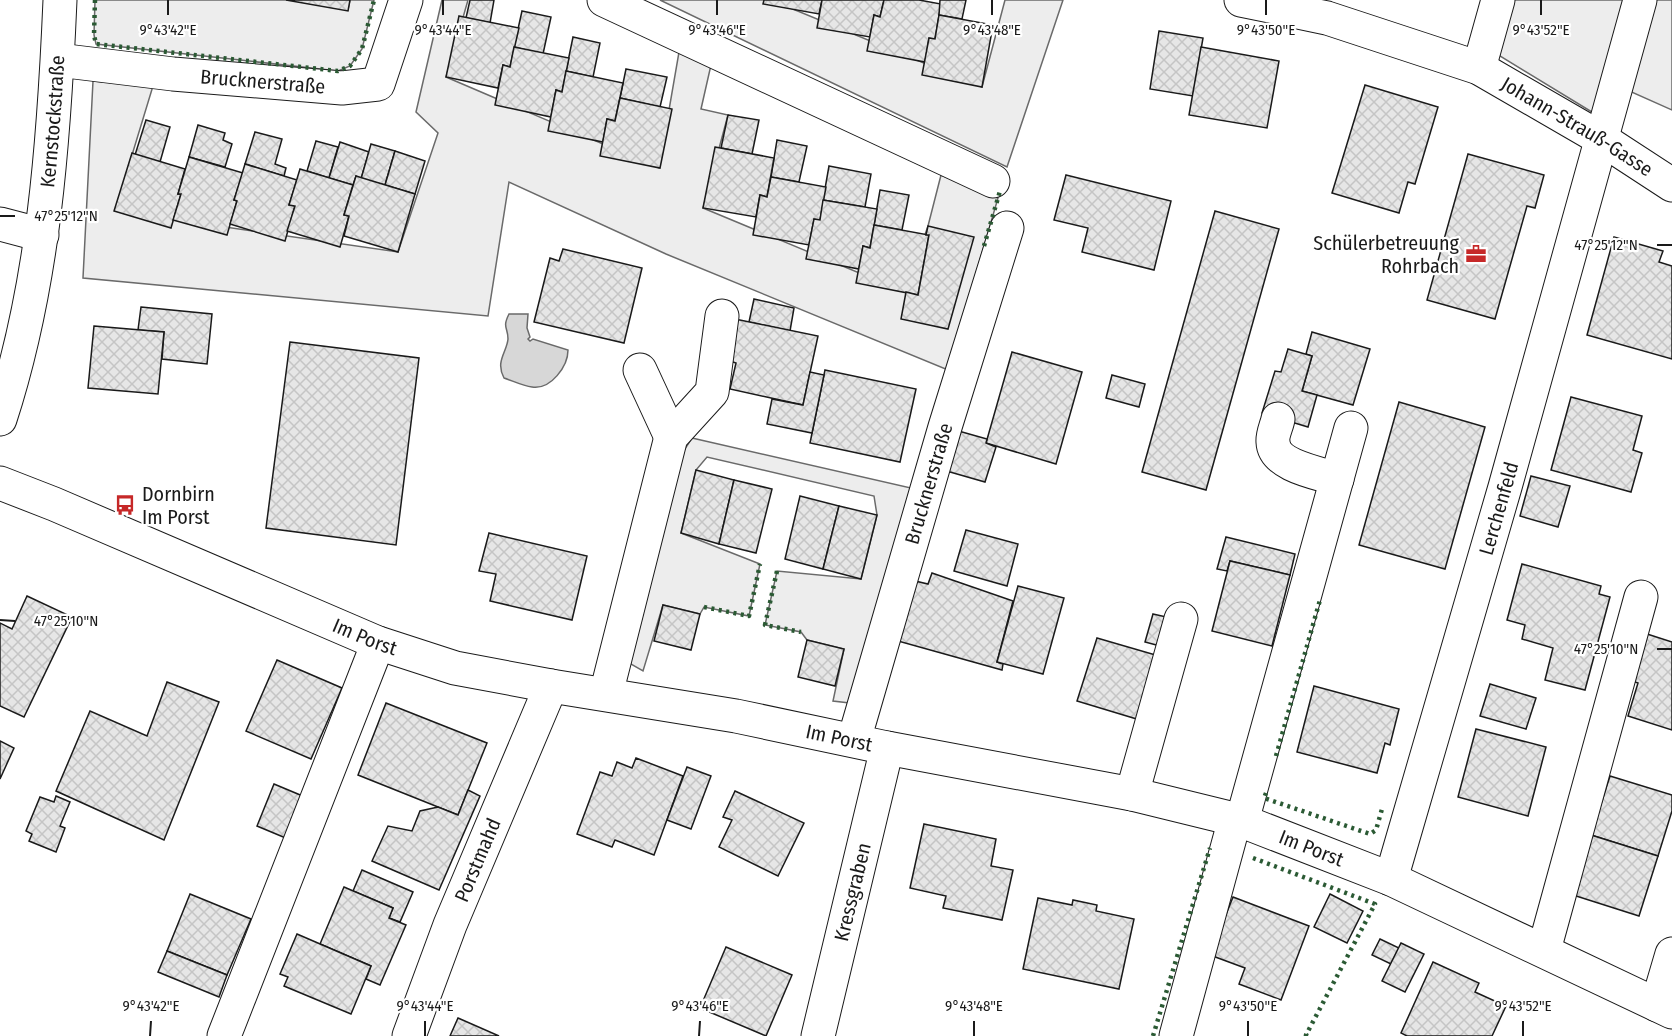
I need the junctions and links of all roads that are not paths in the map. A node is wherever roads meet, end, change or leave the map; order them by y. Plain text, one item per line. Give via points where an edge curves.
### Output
1 (60, 0) edge
2 (406, 0) edge
3 (604, 0) edge
4 (1241, 0) edge
5 (1498, 0) edge
6 (1640, 0) edge
7 (58, 60) junction
8 (1479, 68) junction
9 (1600, 138) junction
10 (993, 181) dead end
11 (1672, 185) edge
12 (0, 224) edge
13 (1007, 228) dead end
14 (42, 235) junction
15 (722, 316) dead end
16 (640, 370) dead end
17 (0, 419) edge
18 (1278, 419) dead end
19 (1351, 428) dead end
20 (670, 437) junction
21 (1337, 479) junction
22 (0, 483) edge
23 (1641, 597) dead end
24 (1181, 619) dead end
25 (378, 643) junction
26 (551, 686) junction
27 (606, 694) junction
28 (854, 740) junction
29 (887, 748) junction
30 (1132, 794) junction
31 (1238, 820) junction
32 (1390, 879) junction
33 (1544, 950) junction
34 (1672, 954) edge
35 (1665, 1008) edge
36 (224, 1036) edge
37 (409, 1036) edge
38 (818, 1036) edge
39 (1176, 1036) edge

1 - 7 street, Kernstockstraße
2 - 7 street, Brucknerstraße via 378,84 342,88
3 - 10 street
4 - 8 street, Johann-Strauß-Gasse via 1328,18
5 - 8 street, Johann-Strauß-Gasse
6 - 9 street, Lerchenfeld
7 - 14 street, Kernstockstraße
8 - 9 street, Johann-Strauß-Gasse
9 - 11 street, Johann-Strauß-Gasse
9 - 32 street, Lerchenfeld via 1504,488
12 - 14 street
13 - 28 street, Brucknerstraße
14 - 17 street, Kernstockstraße via 28,311
15 - 20 street via 712,392
16 - 20 street
18 - 21 street via 1273,443 1278,455 1293,466
19 - 21 street
20 - 27 street
21 - 31 street
22 - 25 street, Im Porst
23 - 33 street
24 - 30 street
25 - 26 street, Im Porst via 454,668
25 - 36 street
26 - 27 street, Im Porst
26 - 37 street, Porstmahd via 450,925
27 - 28 street, Im Porst
28 - 29 street, Im Porst
29 - 30 street, Im Porst
29 - 38 street, Kressgraben
30 - 31 street, Im Porst
31 - 32 street, Im Porst
31 - 39 street
32 - 33 street, Im Porst
33 - 35 street, Im Porst
34 - 35 street

